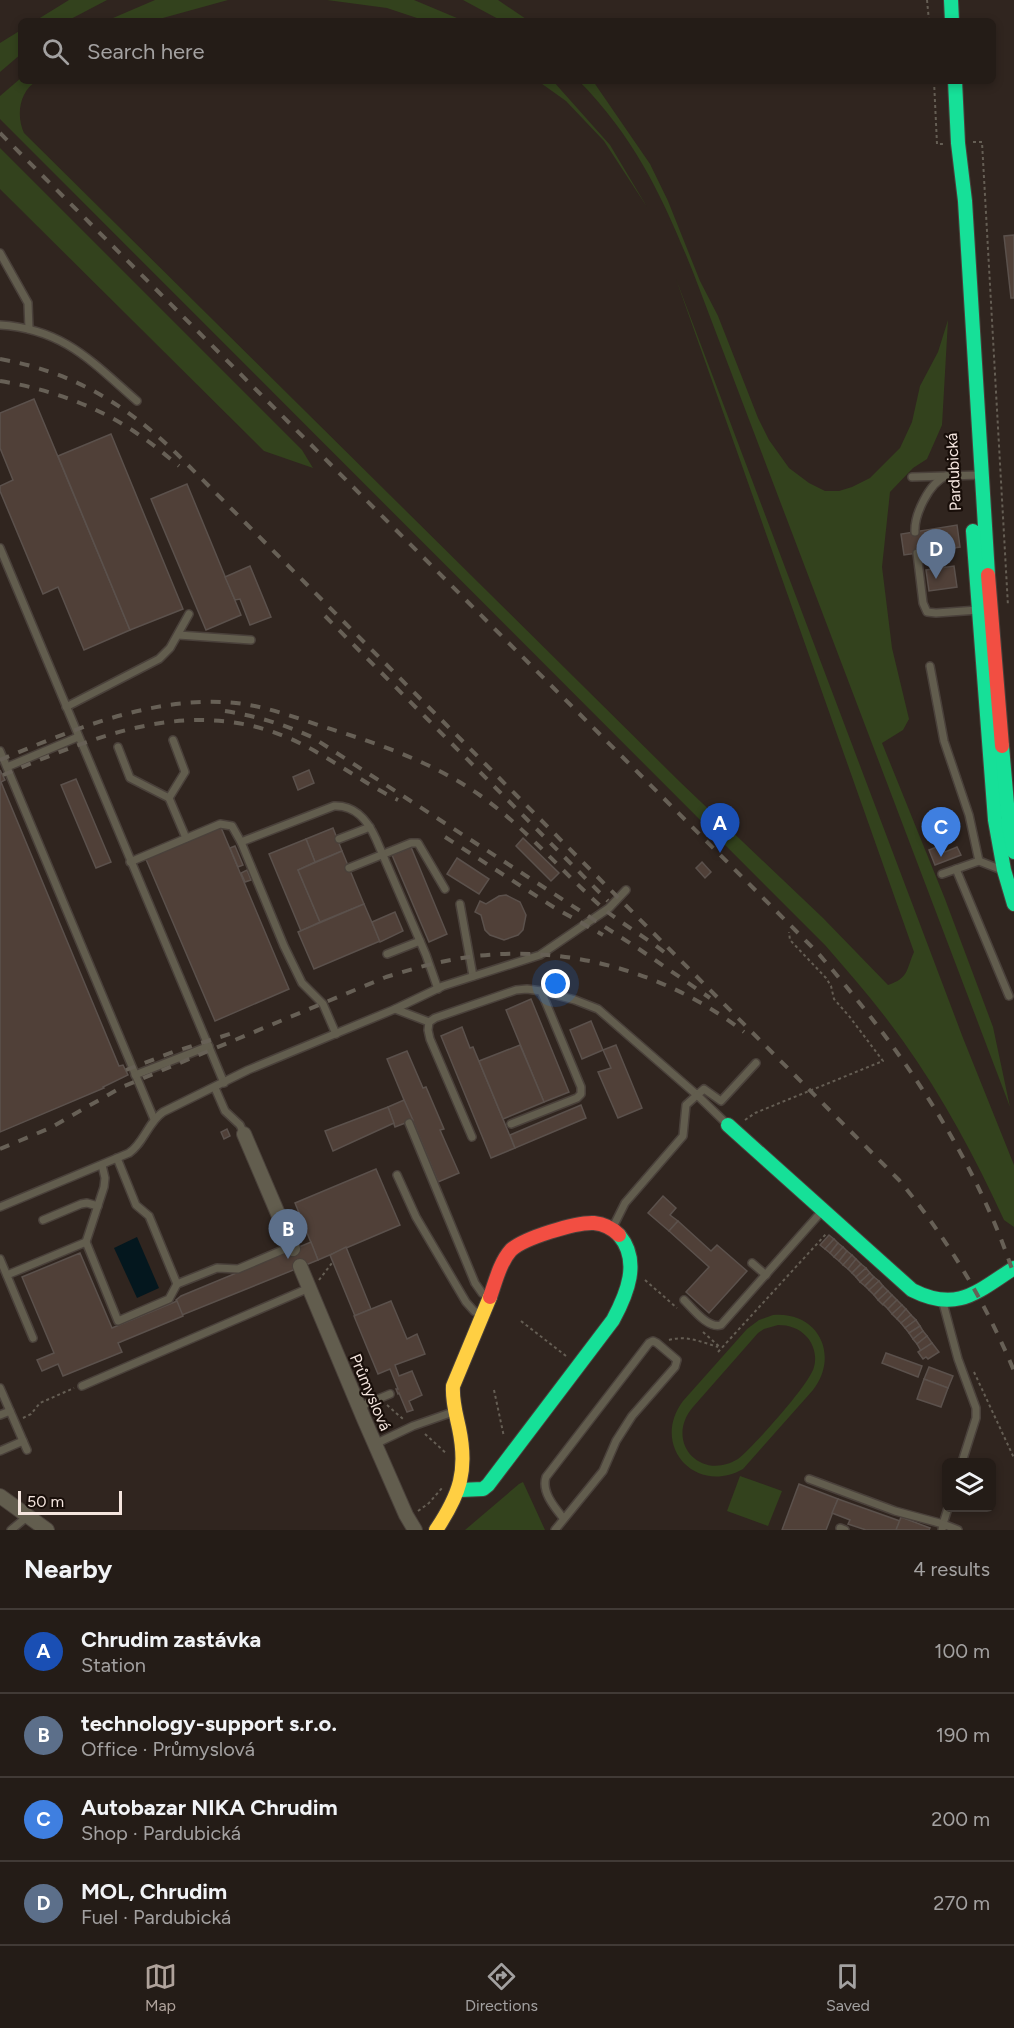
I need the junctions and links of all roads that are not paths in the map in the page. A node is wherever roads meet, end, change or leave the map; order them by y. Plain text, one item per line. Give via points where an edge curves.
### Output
1 (951, 0) edge
2 (952, 18) edge
3 (955, 84) edge
4 (958, 143) junction
5 (0, 253) edge
6 (0, 325) edge
7 (29, 329) junction
8 (137, 401) dead end
9 (975, 475) junction
10 (948, 476) junction
11 (912, 477) dead end
12 (915, 532) dead end
13 (0, 548) edge
14 (917, 553) dead end
15 (985, 607) junction
16 (189, 614) dead end
17 (178, 635) junction
18 (251, 640) dead end
19 (930, 666) dead end
20 (66, 707) junction
21 (78, 737) junction
22 (173, 741) dead end
23 (118, 747) dead end
24 (0, 751) edge
25 (7, 767) junction
26 (169, 798) junction
27 (370, 827) junction
28 (1011, 830) edge
29 (186, 838) junction
30 (339, 839) dead end
31 (241, 842) junction
32 (1014, 852) edge
33 (383, 854) junction
34 (979, 861) junction
35 (130, 862) junction
36 (349, 868) dead end
37 (956, 868) junction
38 (1009, 869) edge
39 (942, 874) dead end
40 (446, 889) dead end
41 (626, 890) dead end
42 (460, 904) dead end
43 (1014, 904) edge
44 (420, 941) junction
45 (387, 954) dead end
46 (473, 976) junction
47 (438, 989) junction
48 (541, 991) junction
49 (1009, 996) dead end
50 (395, 1009) junction
51 (429, 1022) junction
52 (336, 1034) junction
53 (209, 1046) junction
54 (756, 1063) dead end
55 (135, 1075) junction
56 (224, 1083) junction
57 (215, 1088) junction
58 (697, 1095) junction
59 (154, 1119) junction
60 (409, 1123) dead end
61 (511, 1124) dead end
62 (730, 1127) joint
63 (244, 1134) joint
64 (472, 1137) dead end
65 (117, 1158) junction
66 (102, 1165) junction
67 (397, 1174) dead end
68 (98, 1206) junction
69 (0, 1207) edge
70 (823, 1210) junction
71 (43, 1220) dead end
72 (612, 1228) junction
73 (86, 1242) junction
74 (292, 1248) joint
75 (0, 1259) edge
76 (752, 1263) dead end
77 (300, 1266) dead end
78 (1014, 1268) edge
79 (7, 1275) junction
80 (766, 1275) junction
81 (177, 1284) junction
82 (309, 1288) junction
83 (489, 1296) junction
84 (684, 1300) dead end
85 (942, 1303) junction
86 (482, 1315) junction
87 (33, 1338) dead end
88 (82, 1386) road end
89 (0, 1388) edge
90 (390, 1394) dead end
91 (359, 1407) junction
92 (10, 1411) junction
93 (455, 1411) junction
94 (0, 1415) edge
95 (23, 1440) junction
96 (375, 1444) junction
97 (27, 1450) dead end
98 (0, 1451) edge
99 (963, 1458) edge
100 (808, 1479) dead end
101 (460, 1490) junction
102 (0, 1496) edge
103 (947, 1512) edge
104 (28, 1516) junction
105 (564, 1519) junction
106 (942, 1527) edge
107 (11, 1530) edge
108 (45, 1530) edge
109 (415, 1530) edge
110 (436, 1530) edge
111 (555, 1530) edge
112 (958, 1530) edge

1 - 2 main road
3 - 4 main road
4 - 9 main road, Pardubická
4 - 9 main road, Pardubická via 965,201
5 - 7 lane via 28,303
6 - 7 lane
7 - 8 lane via 69,344
9 - 10 lane
9 - 15 main road, Pardubická
10 - 11 lane
10 - 12 lane via 937,482 927,496 916,515
13 - 20 lane
14 - 15 lane via 927,612
15 - 28 main road, Pardubická
15 - 38 main road, Pardubická via 991,782 997,831
16 - 17 lane
17 - 18 lane
17 - 20 lane via 159,659
19 - 34 lane via 944,741
20 - 21 lane
21 - 25 lane
21 - 35 lane
22 - 26 lane via 185,772
23 - 26 lane via 130,778
24 - 25 lane
25 - 55 lane
26 - 29 lane
27 - 30 lane
27 - 31 lane via 355,810 334,806
27 - 33 lane
28 - 32 main road, Pardubická
29 - 31 lane via 224,824 235,829
29 - 35 lane
31 - 52 lane via 302,983 323,1004
33 - 36 lane
33 - 40 lane via 418,843
33 - 44 lane
34 - 37 lane
34 - 38 lane
35 - 53 lane
37 - 39 lane
37 - 49 lane
38 - 43 main road, Pardubická
41 - 46 lane via 609,908 540,955
42 - 46 lane
44 - 45 lane
44 - 47 lane
46 - 47 lane
47 - 50 lane
48 - 51 lane via 516,990
48 - 58 lane via 598,1009
48 - 61 lane via 582,1094
50 - 51 lane
50 - 52 lane
51 - 64 lane via 430,1039
52 - 56 lane
53 - 55 lane
53 - 56 lane
54 - 58 lane via 721,1101 704,1089
55 - 59 lane
56 - 57 lane
57 - 59 lane via 169,1108
57 - 63 lane via 225,1111
58 - 62 lane
58 - 72 lane via 686,1105 682,1136 625,1203
59 - 65 lane via 132,1150
60 - 83 lane via 475,1283
62 - 70 main road
63 - 74 street
65 - 66 lane
65 - 81 lane via 135,1205 149,1216
66 - 68 lane via 105,1183
66 - 69 lane
67 - 86 lane via 422,1229 466,1302
68 - 71 lane via 81,1204
68 - 73 lane
70 - 80 lane
70 - 85 main road via 912,1290
72 - 83 main road via 596,1223 575,1225 516,1246 506,1257
72 - 101 main road via 627,1247 631,1267 626,1294 613,1320 488,1485 483,1489
73 - 79 lane
73 - 81 lane via 118,1321 169,1299
74 - 81 lane via 238,1269 217,1268
75 - 79 lane
76 - 80 lane
77 - 82 street, Průmyslová
78 - 85 main road via 962,1300
79 - 87 lane
80 - 84 lane via 717,1326
82 - 88 lane
82 - 91 street, Průmyslová
83 - 86 main road
85 - 99 lane via 975,1403 976,1414
86 - 93 main road via 453,1386
89 - 92 lane
90 - 91 lane
91 - 96 street, Průmyslová
92 - 94 lane
92 - 95 lane
93 - 96 lane
93 - 101 main road via 464,1459
95 - 97 lane
95 - 98 lane
96 - 109 street, Průmyslová
100 - 106 lane
101 - 110 main road
102 - 104 street
103 - 106 lane
104 - 107 lane
104 - 108 street
105 - 105 lane via 603,1471 632,1416 675,1367 677,1360 653,1341 546,1477 544,1485 549,1498
105 - 111 lane
106 - 112 lane

